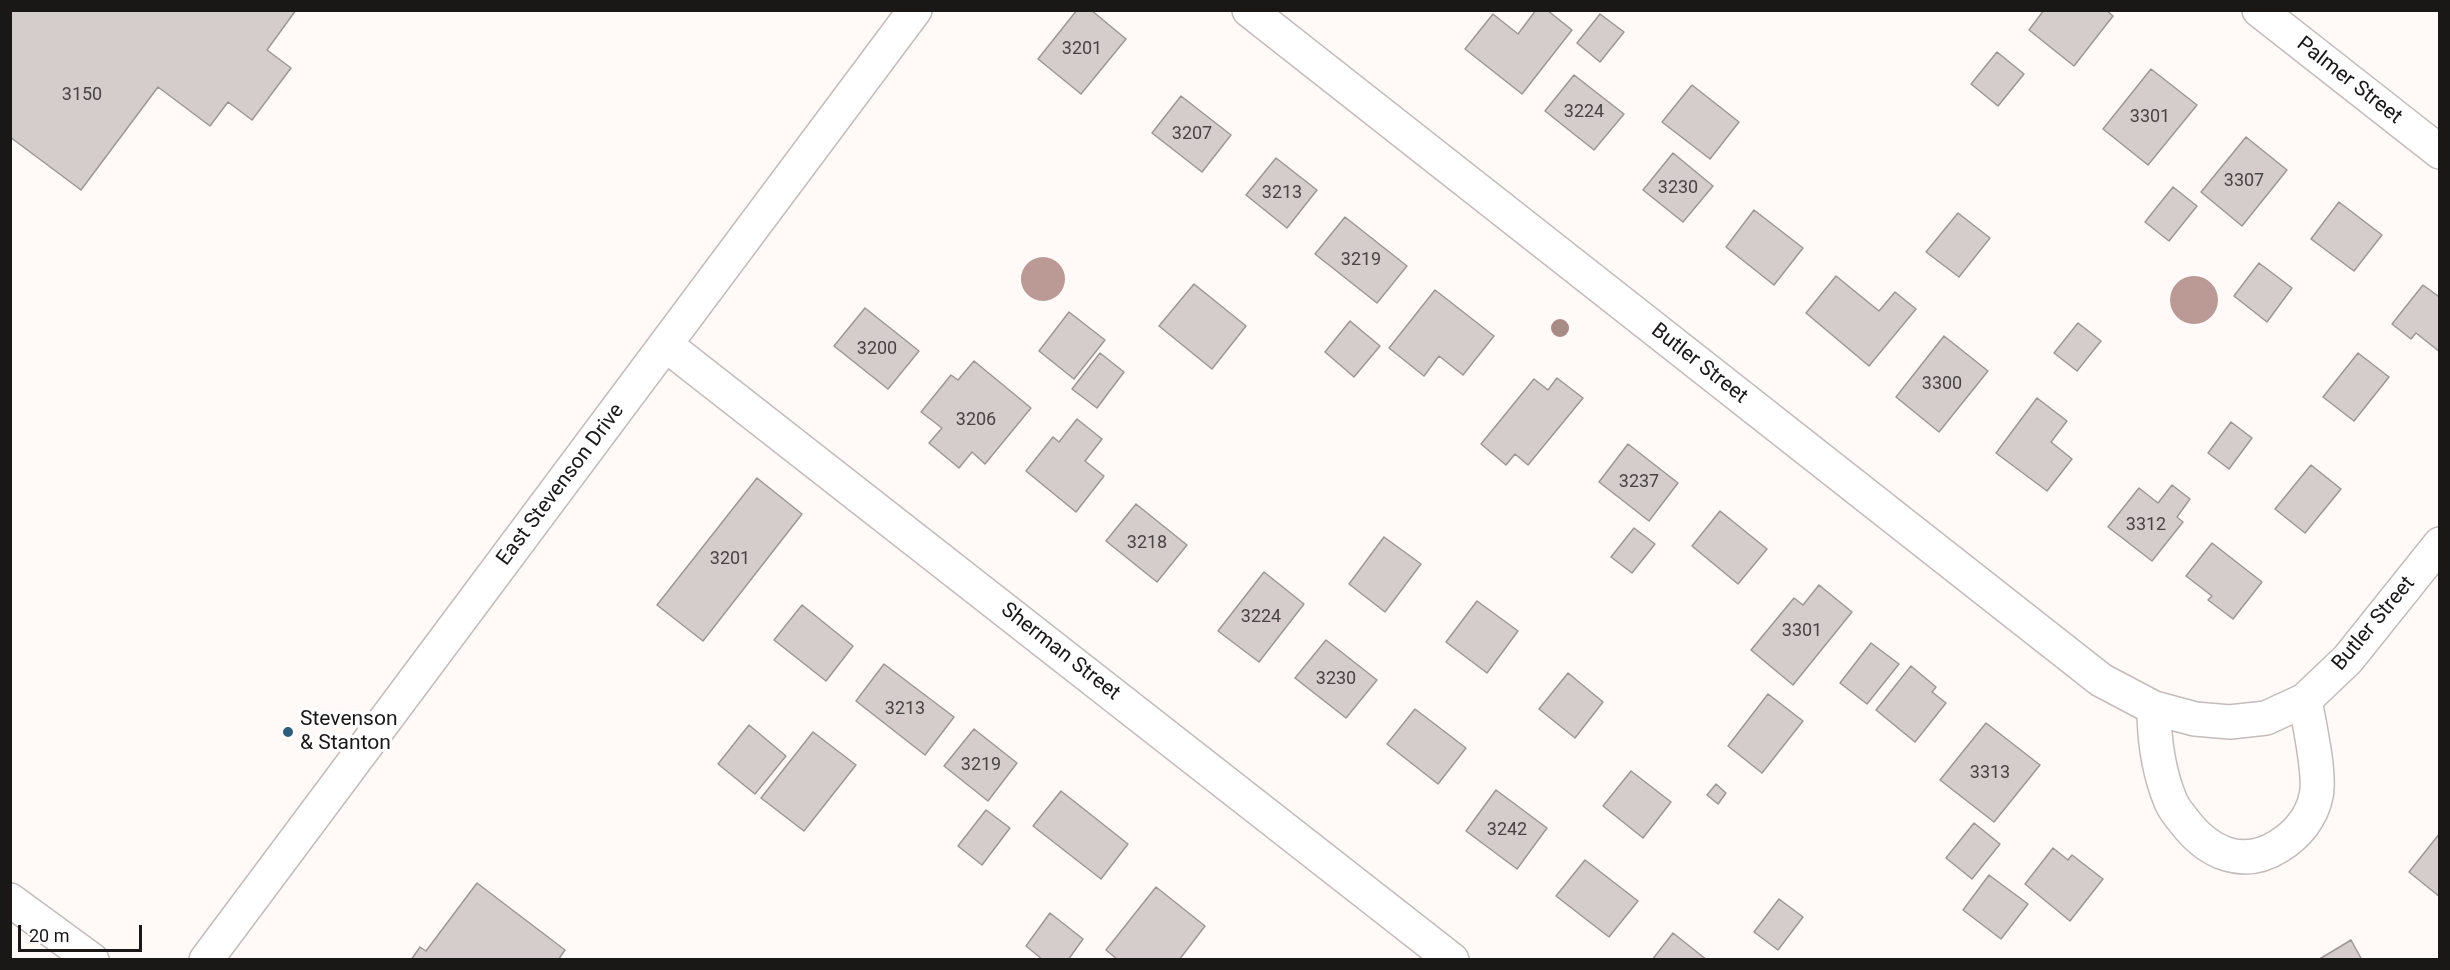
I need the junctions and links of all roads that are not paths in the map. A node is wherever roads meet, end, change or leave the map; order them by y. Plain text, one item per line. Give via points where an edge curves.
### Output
1 (915, 10) edge
2 (1249, 10) edge
3 (2259, 10) edge
4 (2439, 152) edge
5 (666, 345) junction
6 (2439, 544) edge
7 (2305, 700) junction
8 (2154, 708) junction
9 (11, 901) edge
10 (92, 960) edge
11 (206, 960) edge
12 (1452, 960) edge

1 - 5 street, East Stevenson Drive
2 - 8 street, Butler Street via 2101,680
3 - 4 street, Palmer Street
5 - 11 street, East Stevenson Drive
5 - 12 street, Sherman Street
6 - 7 street, Butler Street via 2348,659
7 - 8 street, Butler Street via 2266,718 2230,722 2195,719
7 - 8 street via 2317,794 2312,811 2293,837 2251,858 2219,853 2193,833 2172,805 2154,739
9 - 10 street

